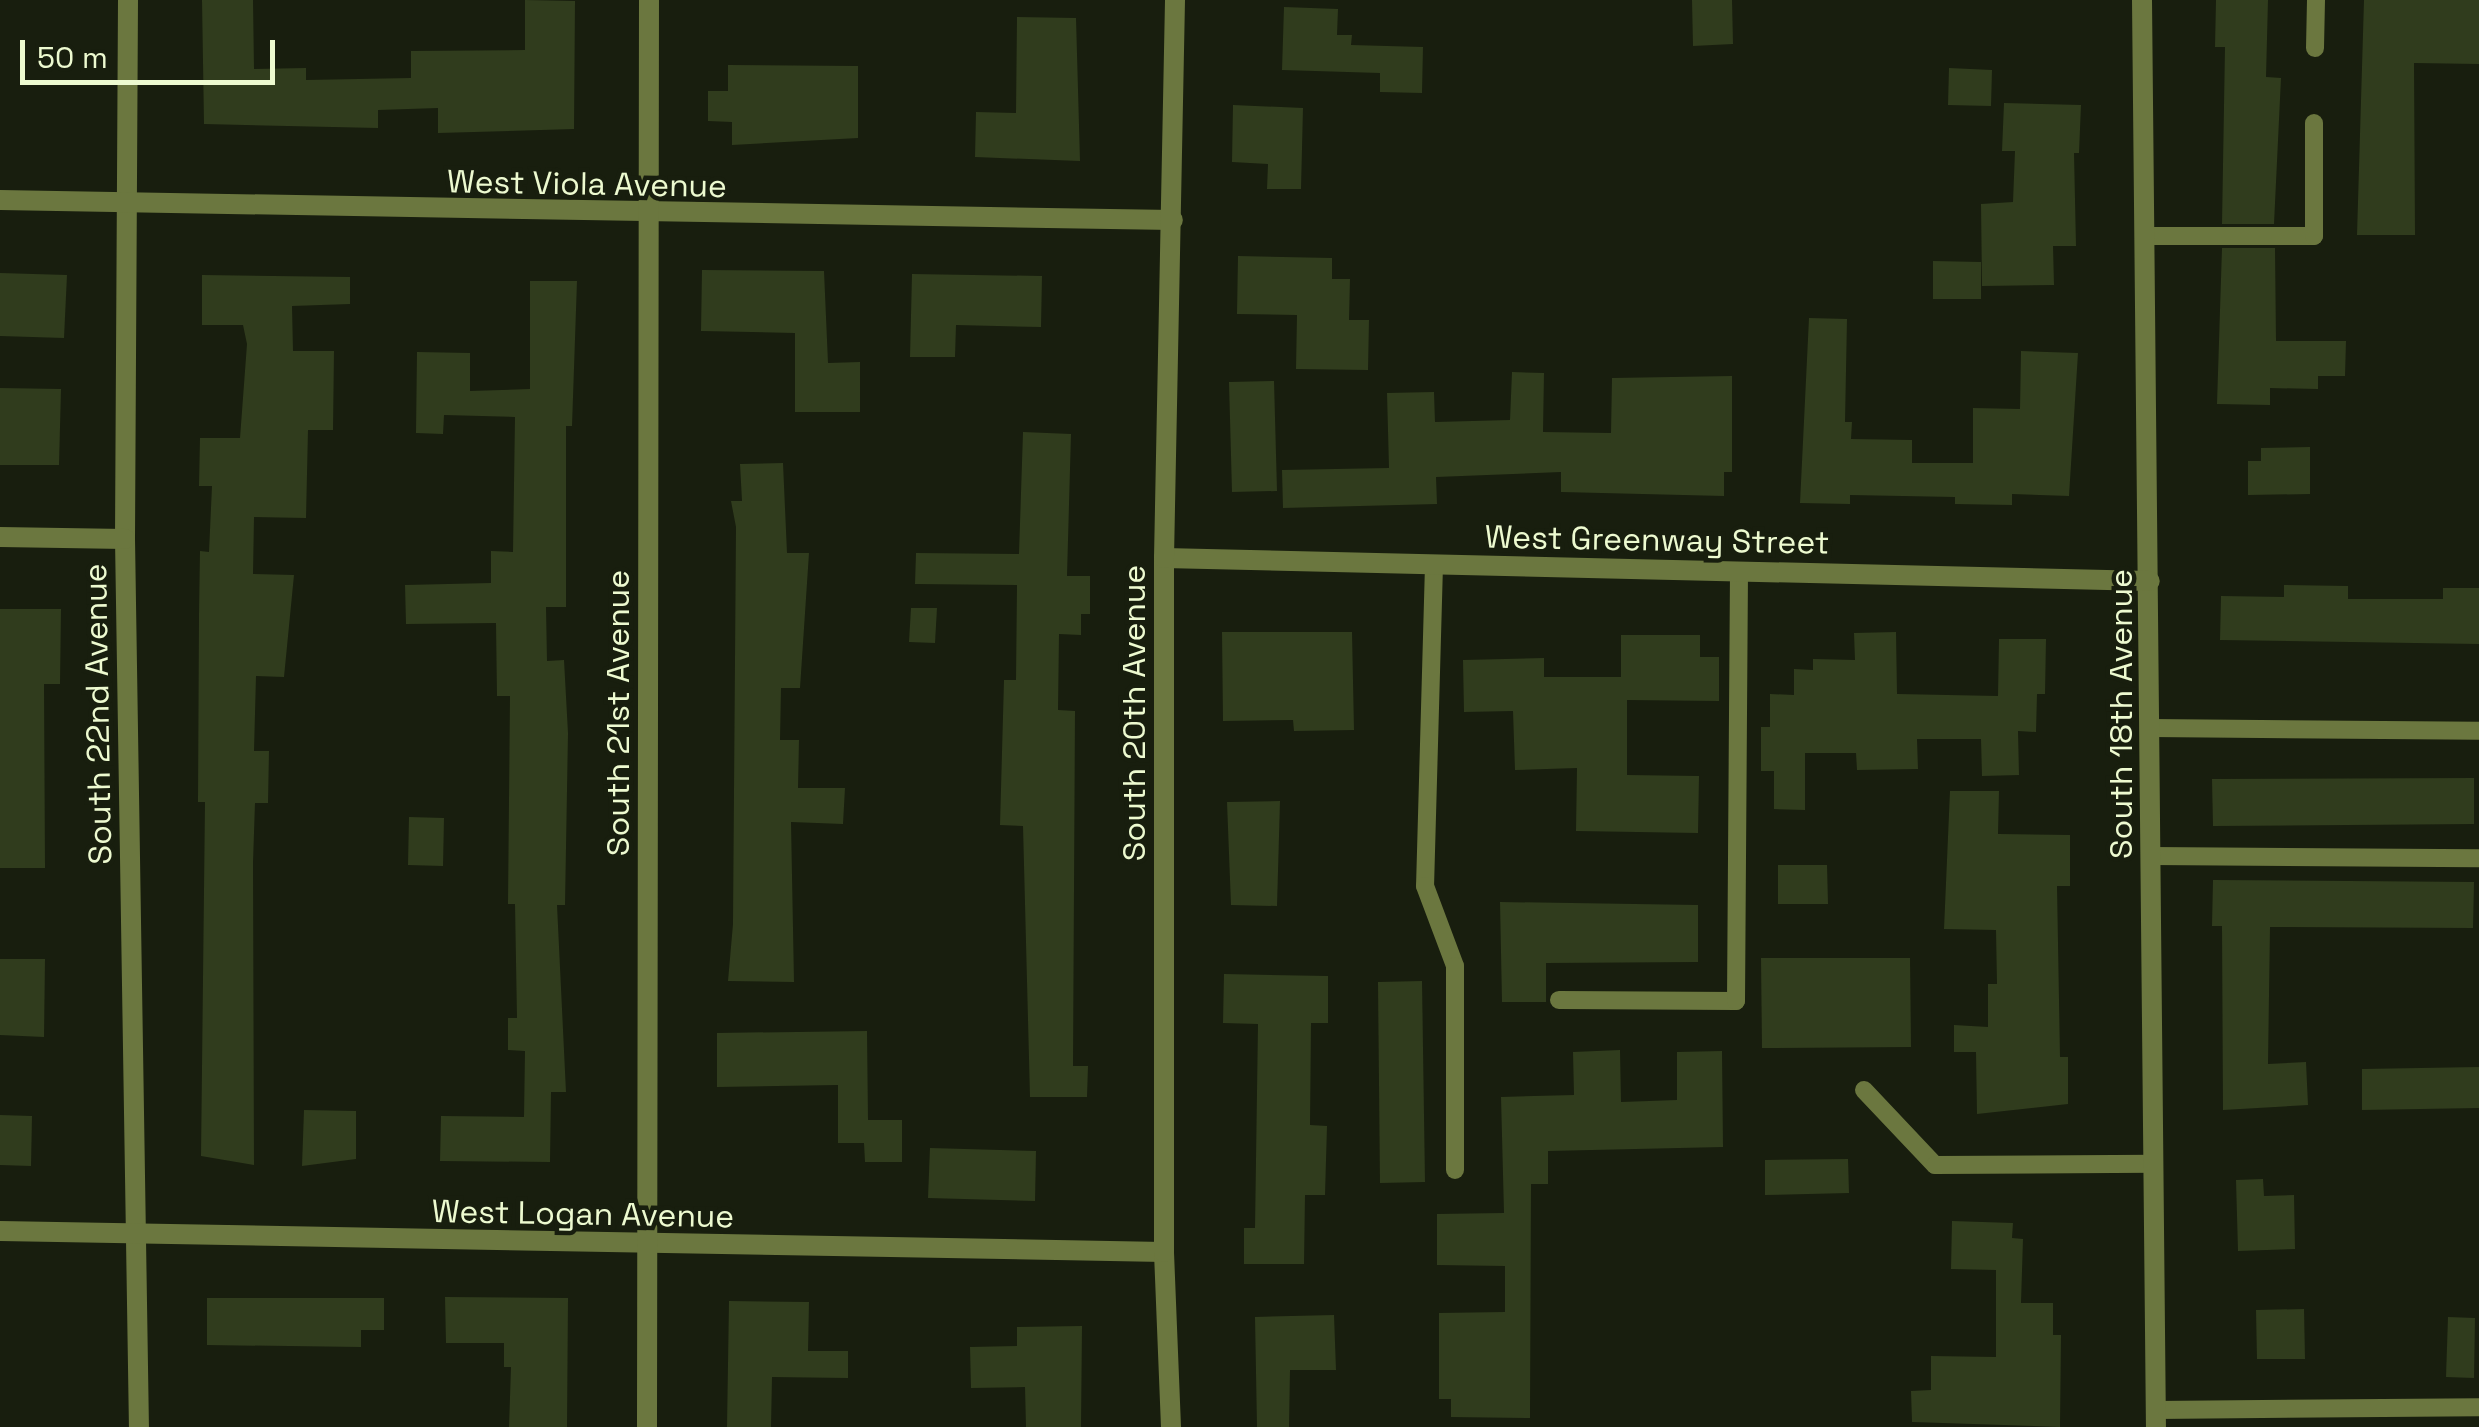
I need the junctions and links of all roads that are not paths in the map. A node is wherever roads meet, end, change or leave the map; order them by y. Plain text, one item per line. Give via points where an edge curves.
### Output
1 (128, 0) edge
2 (649, 0) edge
3 (1175, 0) edge
4 (2142, 0) edge
5 (2316, 0) edge
6 (2315, 48) dead end
7 (2314, 122) dead end
8 (0, 200) edge
9 (130, 207) junction
10 (649, 215) junction
11 (1173, 220) junction
12 (2145, 236) junction
13 (0, 538) edge
14 (125, 539) junction
15 (1164, 558) junction
16 (1434, 564) junction
17 (1738, 572) junction
18 (2150, 581) junction
19 (2151, 728) junction
20 (2479, 731) edge
21 (2152, 856) junction
22 (2479, 858) edge
23 (1559, 1000) dead end
24 (1864, 1090) dead end
25 (2154, 1164) junction
26 (1454, 1170) dead end
27 (0, 1230) edge
28 (138, 1233) junction
29 (647, 1246) junction
30 (1164, 1252) junction
31 (2479, 1407) edge
32 (2156, 1418) edge
33 (139, 1427) edge
34 (647, 1427) edge
35 (1171, 1427) edge

1 - 9 street, South 22nd Avenue
2 - 10 street, South 21st Avenue
3 - 11 street, South 20th Avenue
4 - 12 street, South 18th Avenue
5 - 6 lane
7 - 12 lane via 2314,236
8 - 9 street, West Viola Avenue
9 - 10 street, West Viola Avenue
9 - 14 street, South 22nd Avenue
10 - 11 street, West Viola Avenue
10 - 29 street, South 21st Avenue
11 - 15 street, South 20th Avenue
12 - 18 street, South 18th Avenue
13 - 14 street
14 - 28 street, South 22nd Avenue
15 - 16 street, West Greenway Street
15 - 30 street, South 20th Avenue
16 - 17 street, West Greenway Street
16 - 26 lane via 1425,886 1454,966
17 - 18 street, West Greenway Street
17 - 23 lane via 1736,1001
18 - 19 street, South 18th Avenue
19 - 20 lane
19 - 21 street, South 18th Avenue
21 - 22 lane
21 - 25 street, South 18th Avenue
24 - 25 lane via 1935,1165
25 - 32 street, South 18th Avenue
27 - 28 street, West Logan Avenue
28 - 29 street, West Logan Avenue
28 - 33 street, South 22nd Avenue
29 - 30 street, West Logan Avenue
29 - 34 street, South 21st Avenue
30 - 35 street, South 20th Avenue
31 - 32 lane

